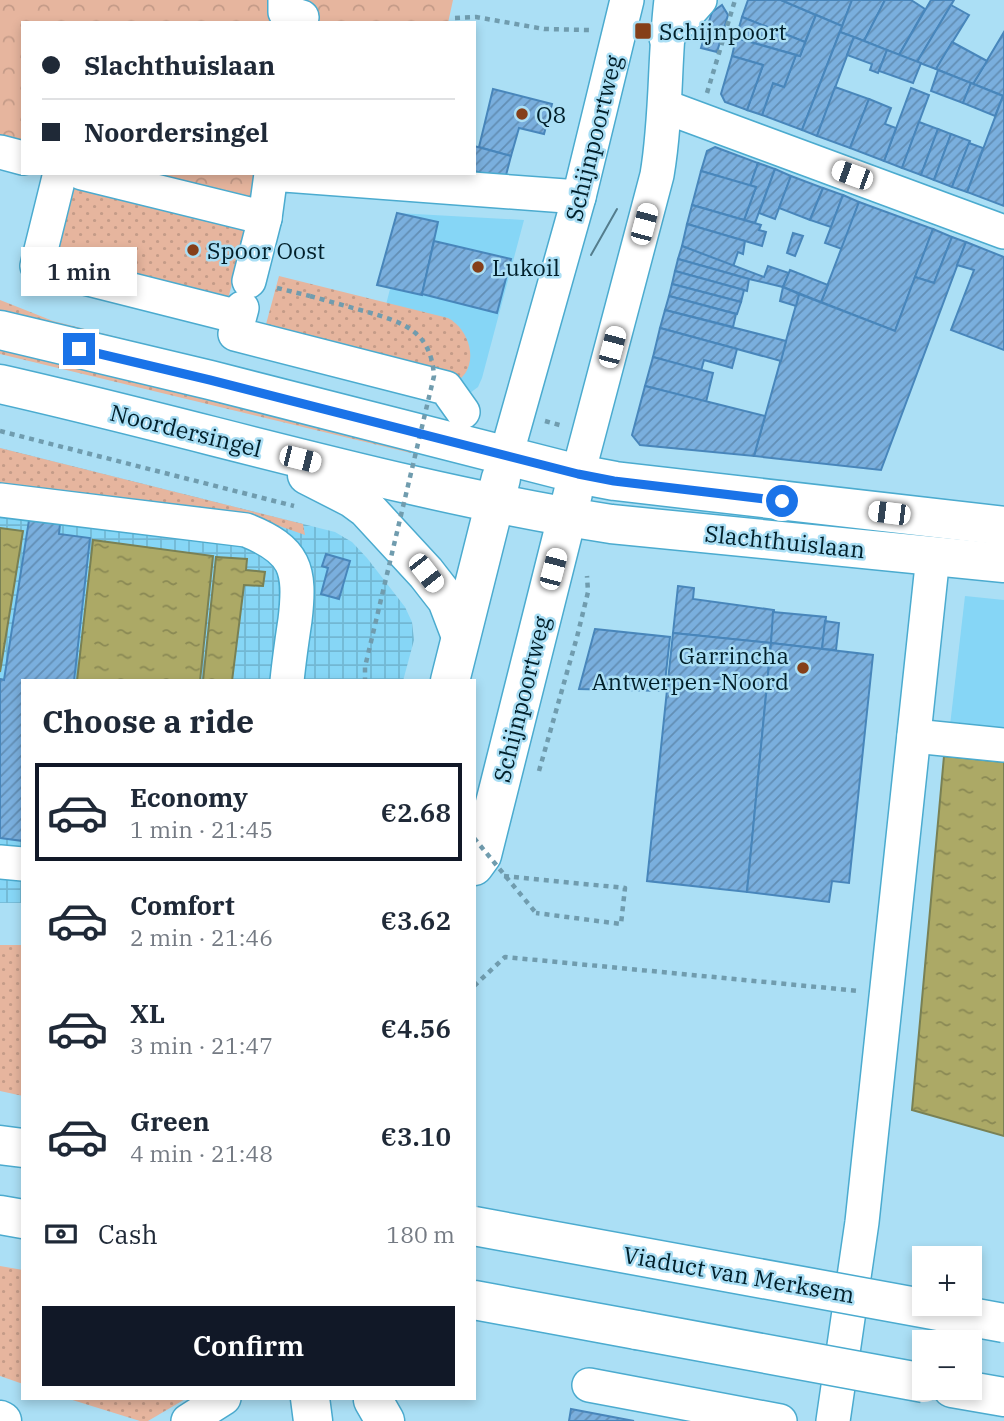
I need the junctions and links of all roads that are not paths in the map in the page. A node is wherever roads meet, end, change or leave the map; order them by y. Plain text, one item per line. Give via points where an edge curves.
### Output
1 (285, 0) edge
2 (627, 0) edge
3 (671, 0) edge
4 (701, 0) edge
5 (301, 21) edge
6 (666, 38) junction
7 (666, 107) junction
8 (0, 152) edge
9 (21, 157) edge
10 (60, 175) edge
11 (90, 175) edge
12 (271, 175) edge
13 (284, 175) edge
14 (579, 197) junction
15 (265, 218) junction
16 (1004, 232) edge
17 (243, 302) junction
18 (0, 330) edge
19 (0, 384) edge
20 (463, 412) dead end
21 (248, 447) junction
22 (506, 456) junction
23 (578, 474) junction
24 (0, 500) edge
25 (495, 503) junction
26 (566, 517) junction
27 (1004, 526) edge
28 (933, 556) junction
29 (1004, 563) edge
30 (460, 634) junction
31 (287, 679) edge
32 (450, 679) edge
33 (914, 736) junction
34 (1004, 745) edge
35 (0, 862) edge
36 (21, 864) edge
37 (485, 871) edge
38 (0, 1144) edge
39 (21, 1148) edge
40 (0, 1215) edge
41 (21, 1219) edge
42 (476, 1226) edge
43 (476, 1300) edge
44 (1004, 1323) edge
45 (912, 1381) edge
46 (589, 1385) dead end
47 (982, 1393) edge
48 (1004, 1397) edge
49 (221, 1400) edge
50 (310, 1400) edge
51 (187, 1421) edge
52 (313, 1421) edge
53 (780, 1421) edge
54 (833, 1421) edge

1 - 5 street via 285,12 302,17
2 - 14 street, Schijnpoortweg
3 - 6 street, Schijnpoortweg
4 - 6 street
6 - 7 street, Schijnpoortweg
7 - 16 street
7 - 23 street, Schijnpoortweg via 657,175
8 - 9 street
10 - 17 street via 37,266
11 - 15 street
12 - 15 street
13 - 14 street
14 - 22 street, Schijnpoortweg
15 - 17 street
17 - 20 street via 235,334 446,388
18 - 22 main road
19 - 21 main road, Noordersingel
21 - 25 main road, Noordersingel
21 - 30 main road via 367,509 447,600
22 - 23 main road, Slachthuislaan
22 - 25 main road, Schijnpoortweg
23 - 26 main road, Schijnpoortweg
23 - 27 main road, Slachthuislaan
24 - 31 street via 246,530 269,539 295,569 299,591
25 - 26 main road, Noordersingel
25 - 30 main road, Schijnpoortweg
26 - 28 main road, Slachthuislaan
26 - 37 main road, Schijnpoortweg via 482,855
28 - 29 main road, Slachthuislaan
28 - 33 street
30 - 32 main road, Schijnpoortweg
33 - 34 street
33 - 54 street via 862,1222
35 - 36 street
38 - 39 main road
40 - 41 main road
42 - 44 main road, Viaduct van Merksem, bridge
43 - 45 main road, bridge
46 - 53 street
47 - 48 main road
49 - 51 street
50 - 52 main road

